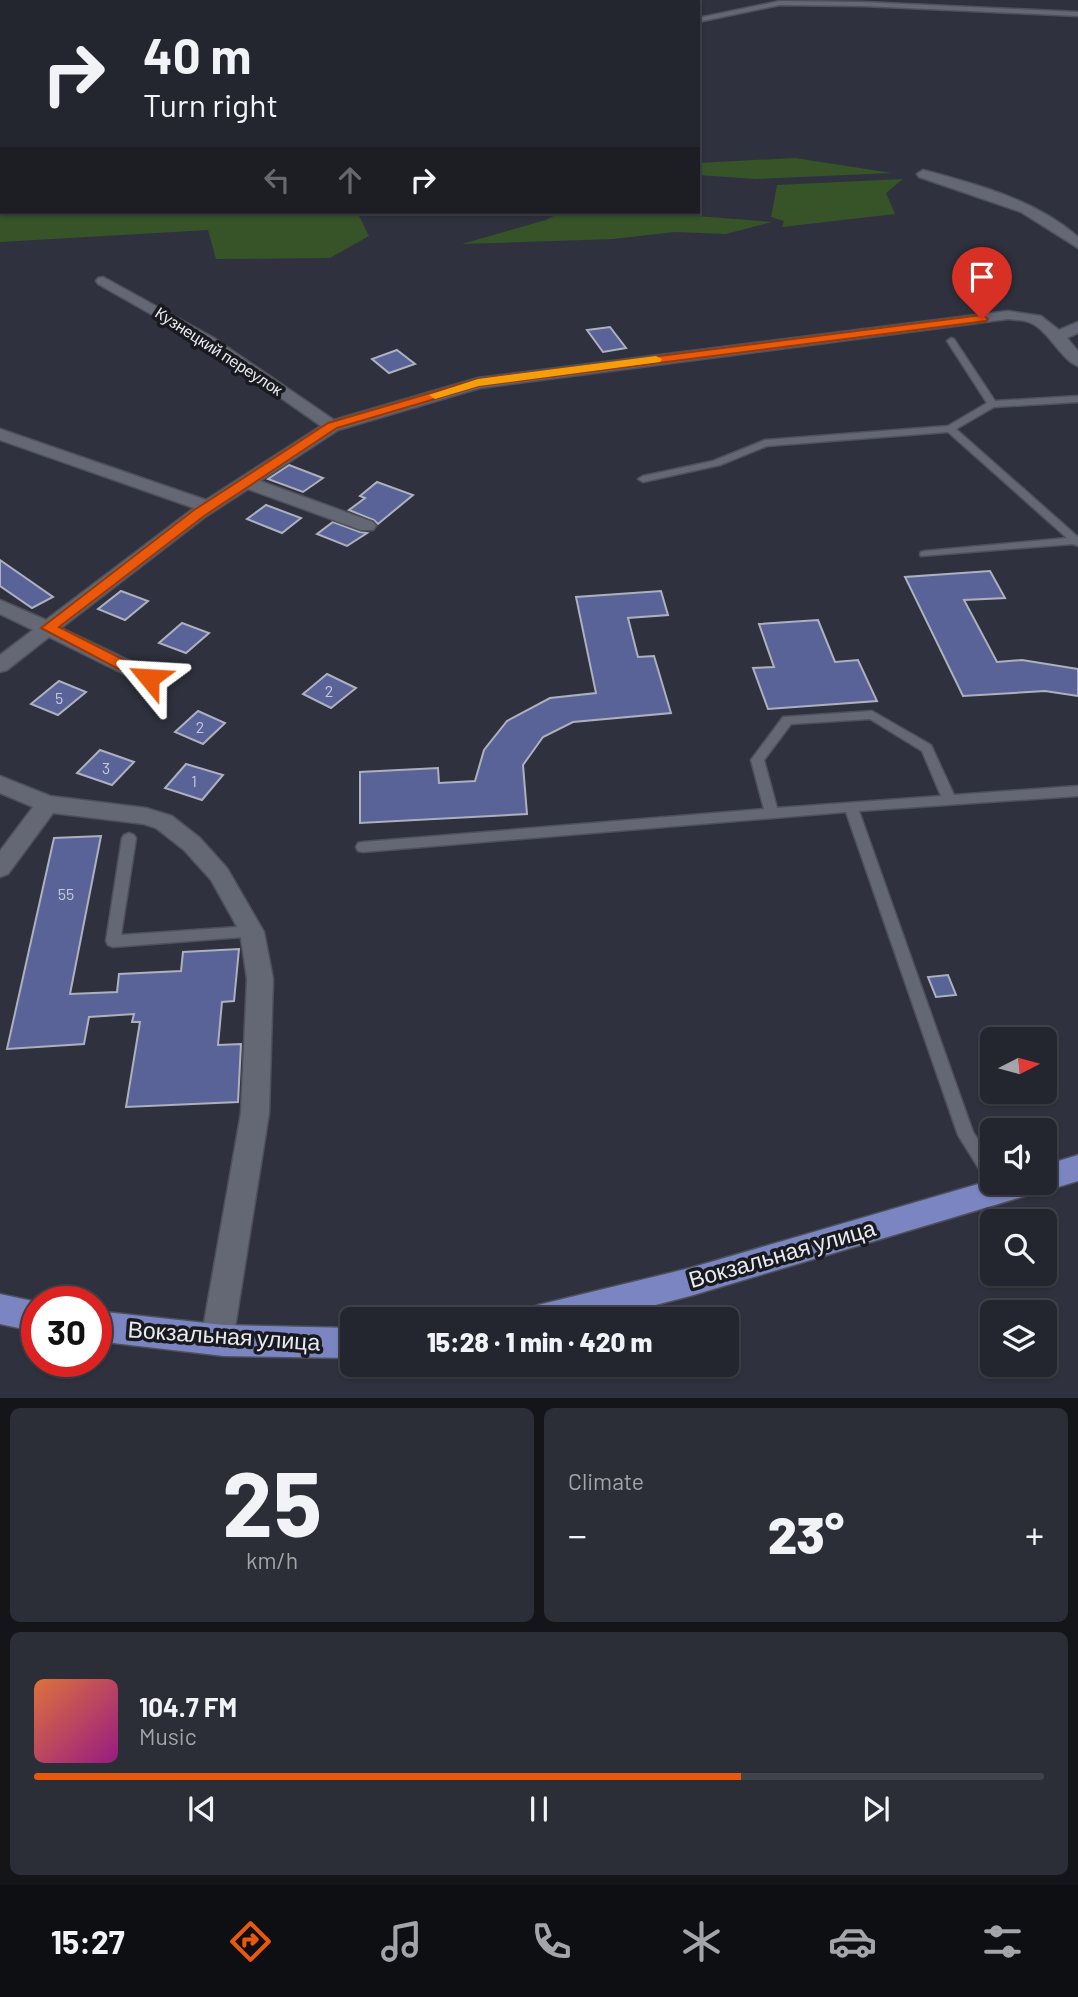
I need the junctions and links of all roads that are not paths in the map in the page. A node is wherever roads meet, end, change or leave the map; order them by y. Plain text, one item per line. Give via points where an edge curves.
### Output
1 (1078, 14) edge
2 (700, 20) edge
3 (923, 174) dead end
4 (1078, 244) edge
5 (103, 281) dead end
6 (1078, 327) edge
7 (1058, 337) junction
8 (951, 341) dead end
9 (1078, 361) edge
10 (1078, 399) edge
11 (992, 404) junction
12 (332, 426) junction
13 (950, 429) junction
14 (0, 433) edge
15 (643, 479) dead end
16 (246, 482) junction
17 (208, 508) junction
18 (367, 526) dead end
19 (1077, 542) edge
20 (925, 554) dead end
21 (0, 606) edge
22 (48, 628) junction
23 (0, 665) edge
24 (149, 678) dead end
25 (0, 784) edge
26 (1078, 791) edge
27 (949, 800) junction
28 (47, 804) junction
29 (851, 807) junction
30 (771, 813) junction
31 (129, 838) dead end
32 (363, 847) dead end
33 (3, 860) edge
34 (252, 932) junction
35 (980, 1153) edge
36 (1078, 1168) edge
37 (1057, 1174) edge
38 (980, 1191) edge
39 (590, 1307) edge
40 (0, 1309) edge
41 (21, 1314) edge
42 (112, 1328) edge
43 (217, 1340) junction
44 (340, 1343) edge

1 - 2 lane via 780,3
3 - 4 street via 994,196 1062,227
5 - 12 street, Кузнецкий переулок via 209,341
6 - 7 street
7 - 9 street
7 - 12 street via 1036,319 995,317 478,383
8 - 11 lane
10 - 11 lane
11 - 13 lane
12 - 16 street
13 - 15 lane via 765,443 716,463
13 - 19 lane
14 - 17 street
16 - 17 street
16 - 18 street
17 - 22 street
19 - 20 lane
21 - 22 street
22 - 23 street
22 - 24 street
25 - 28 street
26 - 27 lane
27 - 29 lane
27 - 30 lane via 927,748 872,715 788,720 757,760
28 - 33 street
28 - 34 street via 164,821 219,874
29 - 30 lane
29 - 35 lane via 966,1135
30 - 32 lane
31 - 34 lane via 113,941
34 - 43 street via 260,979 255,1113
36 - 37 main road
38 - 39 main road, Вокзальная улица via 690,1282
40 - 41 main road
42 - 43 main road, Вокзальная улица
43 - 44 main road, Вокзальная улица

